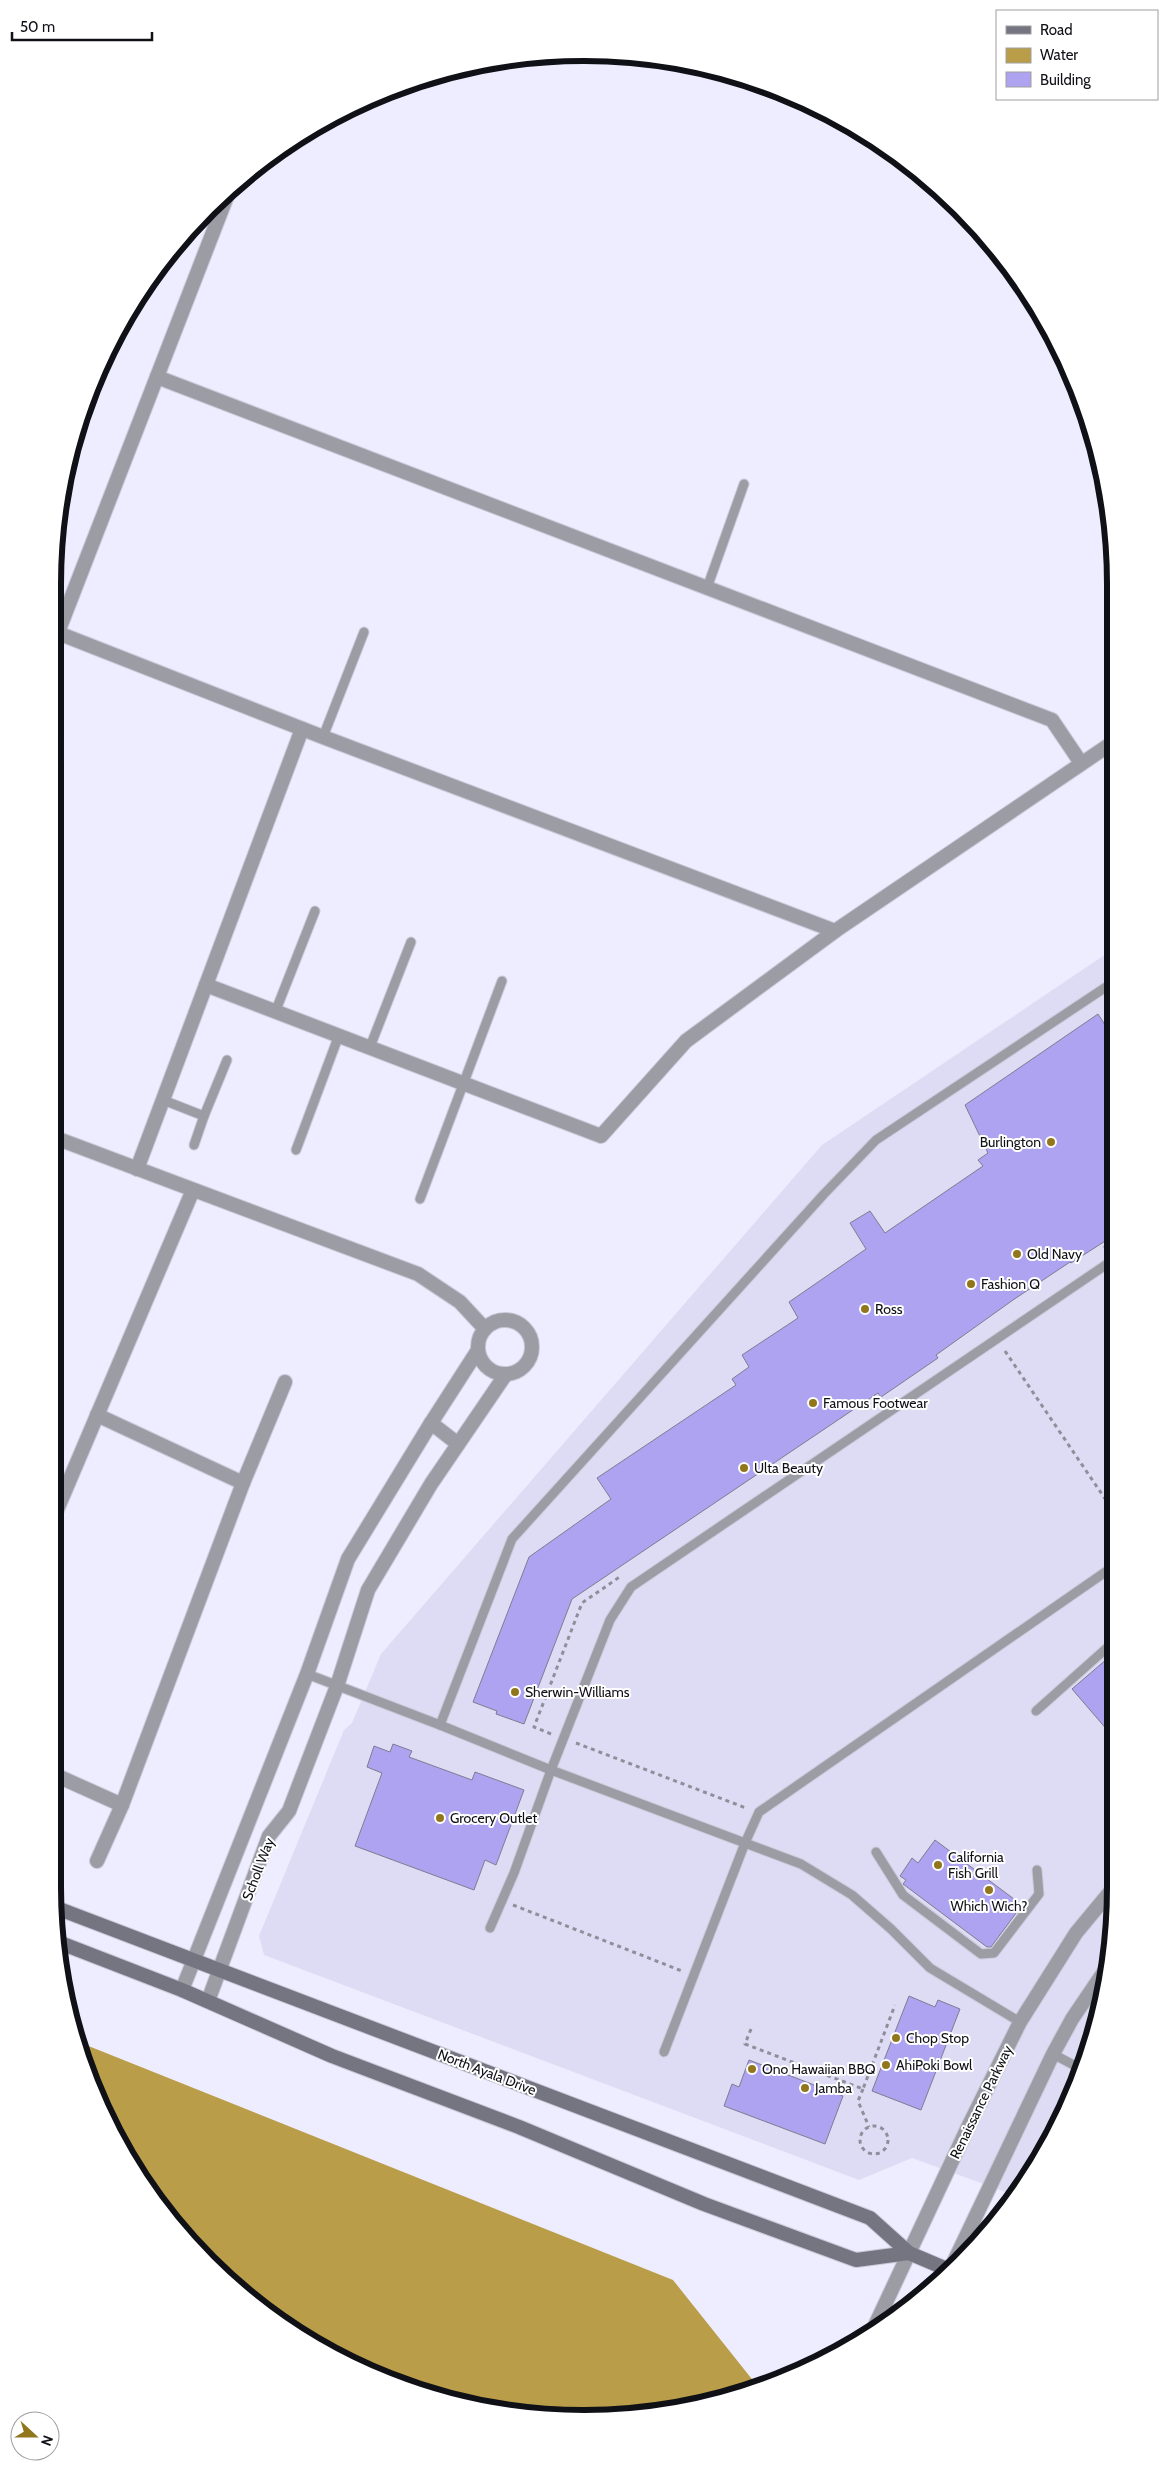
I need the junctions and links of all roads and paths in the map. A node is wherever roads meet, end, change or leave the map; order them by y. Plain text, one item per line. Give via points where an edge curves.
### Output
1 (223, 205) edge
2 (157, 377) junction
3 (744, 484) dead end
4 (706, 588) junction
5 (61, 624) edge
6 (364, 632) dead end
7 (61, 641) edge
8 (302, 728) junction
9 (323, 737) junction
10 (1107, 746) edge
11 (1081, 763) junction
12 (315, 911) dead end
13 (835, 931) junction
14 (411, 942) dead end
15 (502, 981) dead end
16 (206, 985) junction
17 (1107, 986) edge
18 (276, 1010) junction
19 (339, 1035) junction
20 (370, 1047) junction
21 (227, 1060) dead end
22 (463, 1083) junction
23 (163, 1100) junction
24 (204, 1116) junction
25 (61, 1140) edge
26 (194, 1145) dead end
27 (296, 1150) dead end
28 (137, 1169) junction
29 (193, 1190) junction
30 (420, 1199) dead end
31 (1107, 1264) edge
32 (485, 1329) junction
33 (478, 1350) junction
34 (1005, 1351) dead end
35 (506, 1374) junction
36 (285, 1382) dead end
37 (97, 1414) junction
38 (431, 1423) junction
39 (458, 1444) junction
40 (242, 1483) junction
41 (61, 1498) edge
42 (1107, 1502) edge
43 (1107, 1574) edge
44 (1107, 1648) edge
45 (307, 1674) junction
46 (337, 1686) junction
47 (1036, 1711) dead end
48 (440, 1725) junction
49 (576, 1743) dead end
50 (551, 1770) junction
51 (61, 1778) edge
52 (122, 1805) junction
53 (746, 1808) dead end
54 (745, 1842) junction
55 (876, 1852) dead end
56 (97, 1861) dead end
57 (1037, 1870) dead end
58 (1107, 1897) edge
59 (513, 1905) dead end
60 (62, 1910) edge
61 (490, 1928) dead end
62 (65, 1945) edge
63 (196, 1959) junction
64 (220, 1969) junction
65 (682, 1972) dead end
66 (1098, 1980) edge
67 (182, 1990) junction
68 (208, 2001) junction
69 (895, 2005) dead end
70 (1020, 2022) junction
71 (751, 2029) dead end
72 (664, 2052) dead end
73 (1053, 2054) junction
74 (1075, 2065) edge
75 (863, 2090) junction
76 (869, 2127) junction
77 (958, 2253) edge
78 (909, 2254) junction
79 (944, 2267) edge
80 (878, 2319) edge

1 - 2 street
2 - 4 street
2 - 5 street
3 - 4 lane
4 - 11 street via 1052,720
6 - 9 lane
7 - 8 street
8 - 9 street
8 - 16 street
9 - 13 street
10 - 11 street
11 - 13 street
12 - 18 lane
13 - 22 street via 686,1041 601,1136
14 - 20 lane
15 - 22 lane
16 - 18 street
16 - 23 street
17 - 48 lane via 876,1140 512,1538
18 - 19 street
19 - 20 street
19 - 27 lane
20 - 22 street
21 - 24 lane
22 - 30 lane
23 - 24 lane
23 - 28 street
24 - 26 lane
25 - 28 street
28 - 29 street
29 - 32 street via 418,1274 460,1302
29 - 37 street
31 - 50 lane via 631,1587 610,1620
32 - 33 street via 478,1341
32 - 35 street via 506,1320 515,1322 528,1334 531,1343 528,1360 522,1368
33 - 35 street via 484,1365
33 - 38 street, Scholl Way
34 - 42 path
35 - 39 street, Scholl Way
36 - 40 street
37 - 40 street
37 - 41 street
38 - 39 street
38 - 45 street, Scholl Way via 348,1559
39 - 46 street, Scholl Way via 368,1590
40 - 52 street
43 - 54 lane via 759,1812
44 - 47 lane
45 - 46 lane
45 - 63 street, Scholl Way
46 - 48 lane
46 - 64 street, Scholl Way via 289,1811 269,1836
48 - 50 lane
49 - 53 path
50 - 54 lane
50 - 61 lane via 514,1873
51 - 52 street
52 - 56 street
54 - 70 lane via 801,1864 852,1895 930,1968
54 - 72 lane
55 - 57 lane via 903,1895 982,1954 994,1953 1038,1894
58 - 70 street, Renaissance Parkway via 1076,1933
59 - 65 path
60 - 63 main road, North Ayala Drive
62 - 67 main road, North Ayala Drive
63 - 64 main road, North Ayala Drive
63 - 67 street, Scholl Way
64 - 68 street, Scholl Way
64 - 78 main road, North Ayala Drive via 870,2218
66 - 73 street
67 - 68 main road, North Ayala Drive
68 - 78 main road, North Ayala Drive via 332,2056 519,2127 704,2204 856,2260
69 - 75 path
70 - 78 street, Renaissance Parkway
71 - 75 path via 745,2044
73 - 74 lane
73 - 77 street
75 - 76 path via 858,2101
76 - 76 path via 863,2132 862,2145 872,2154 880,2152 887,2146 888,2137 879,2127
78 - 79 main road, North Ayala Drive
78 - 80 street, Renaissance Parkway

